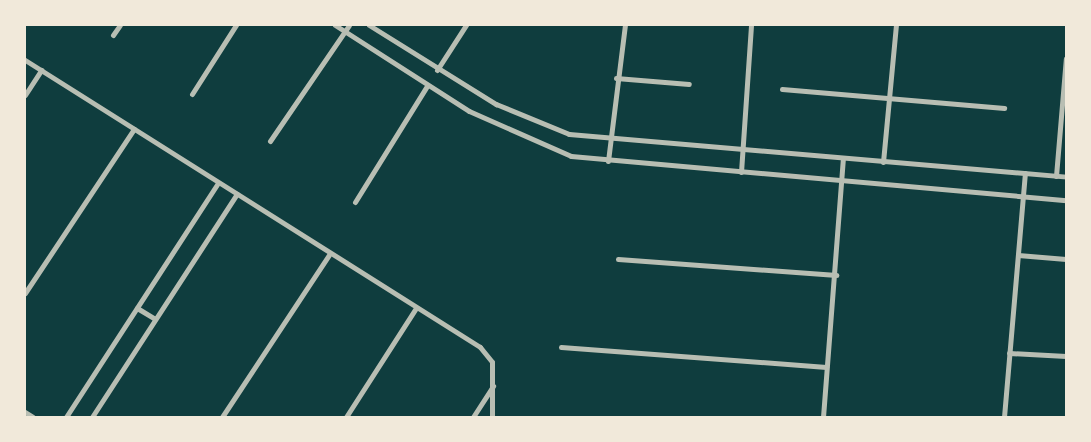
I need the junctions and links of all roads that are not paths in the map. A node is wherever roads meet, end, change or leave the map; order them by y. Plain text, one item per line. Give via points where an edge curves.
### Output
1 (120, 25) edge
2 (236, 25) edge
3 (335, 25) edge
4 (349, 25) edge
5 (369, 25) edge
6 (466, 25) edge
7 (625, 25) edge
8 (751, 25) edge
9 (896, 25) edge
10 (344, 32) junction
11 (113, 35) dead end
12 (1066, 58) edge
13 (25, 60) edge
14 (42, 70) junction
15 (437, 70) junction
16 (616, 78) junction
17 (689, 84) dead end
18 (427, 86) junction
19 (782, 89) dead end
20 (192, 94) dead end
21 (25, 95) edge
22 (890, 100) junction
23 (1004, 108) dead end
24 (134, 129) junction
25 (611, 138) junction
26 (270, 142) dead end
27 (743, 152) junction
28 (843, 159) junction
29 (608, 161) junction
30 (884, 162) junction
31 (741, 172) junction
32 (1025, 173) junction
33 (1056, 176) junction
34 (1066, 176) edge
35 (841, 179) junction
36 (218, 183) junction
37 (237, 194) junction
38 (1024, 197) junction
39 (1066, 200) edge
40 (355, 202) dead end
41 (328, 255) junction
42 (1018, 255) junction
43 (618, 259) dead end
44 (1066, 259) edge
45 (836, 275) junction
46 (25, 293) edge
47 (137, 308) junction
48 (416, 308) junction
49 (155, 319) junction
50 (561, 347) dead end
51 (1009, 353) junction
52 (1066, 356) edge
53 (826, 367) junction
54 (493, 385) junction
55 (25, 412) edge
56 (33, 417) edge
57 (66, 417) edge
58 (92, 417) edge
59 (222, 417) edge
60 (346, 417) edge
61 (473, 417) edge
62 (492, 417) edge
63 (823, 417) edge
64 (1004, 417) edge

1 - 11 street
2 - 20 street
3 - 10 street
4 - 10 street
5 - 15 street
6 - 15 street
7 - 16 street
8 - 27 street
9 - 22 street
10 - 18 street
10 - 26 street
12 - 33 street
13 - 14 street
14 - 21 street
14 - 24 street
15 - 25 street via 548,126
16 - 17 street
16 - 25 street
18 - 29 street via 525,139 571,156
18 - 40 street
19 - 22 street
22 - 23 street
22 - 30 street
24 - 36 street
24 - 46 street
25 - 27 street
25 - 29 street
27 - 28 street
27 - 31 street
28 - 30 street
28 - 35 street
29 - 31 street
30 - 32 street
31 - 35 street
32 - 33 street
32 - 38 street
33 - 34 street
35 - 38 street
35 - 45 street
36 - 37 street
36 - 47 street
37 - 41 street
37 - 49 street
38 - 39 street
38 - 42 street
41 - 48 street
41 - 59 street
42 - 44 street
42 - 51 street
43 - 45 street
45 - 53 street
47 - 49 street
47 - 57 street
48 - 54 street via 480,346 492,362
48 - 60 street
49 - 58 street
50 - 53 street
51 - 52 street
51 - 64 street
53 - 63 street
54 - 61 street
54 - 62 street
55 - 56 street

